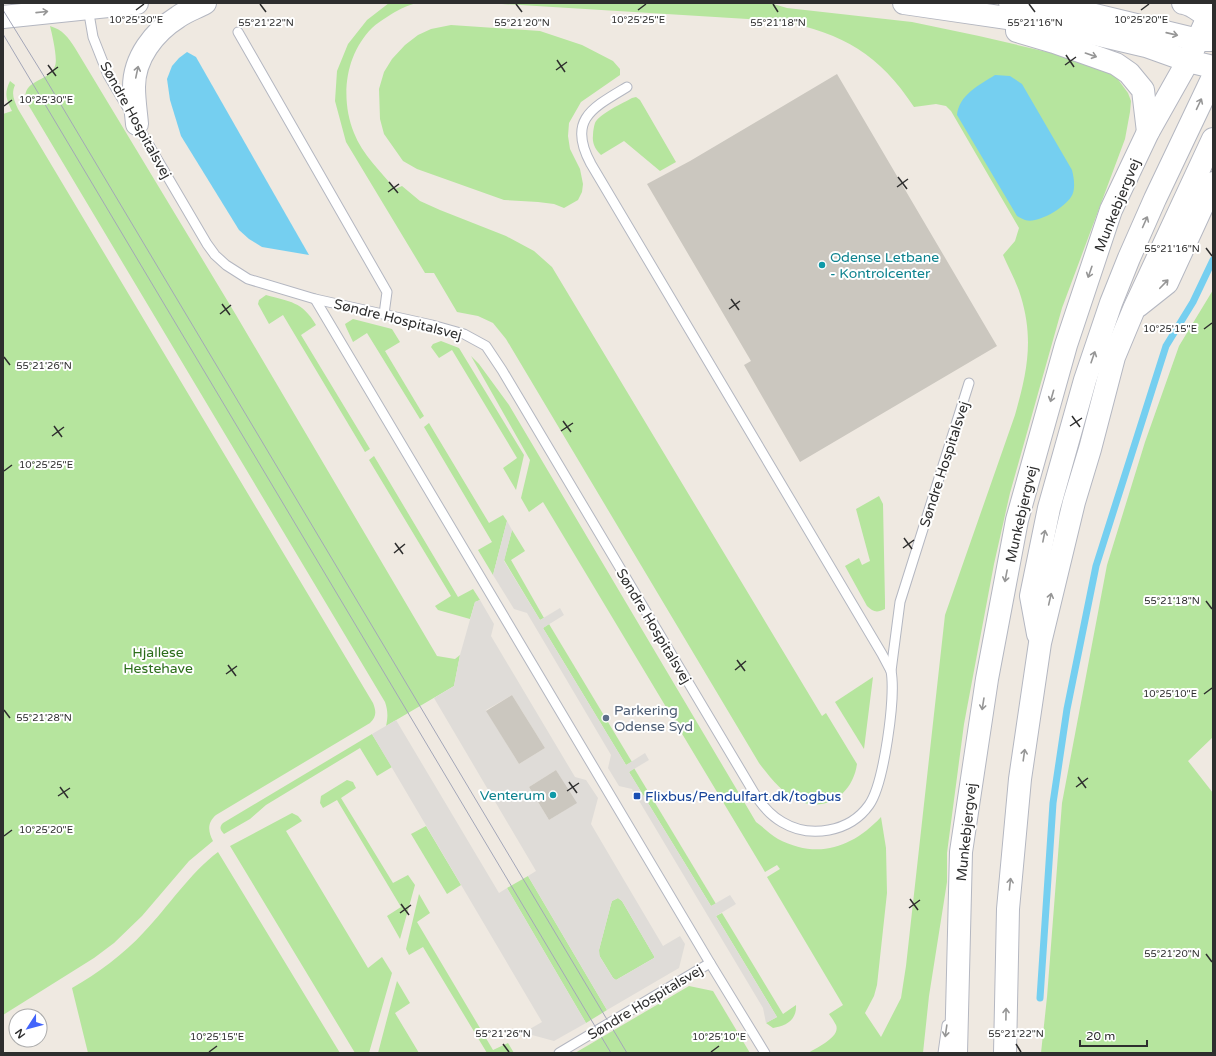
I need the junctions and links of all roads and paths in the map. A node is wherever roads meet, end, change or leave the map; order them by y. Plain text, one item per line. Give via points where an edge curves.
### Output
1 (137, 3) edge
2 (205, 3) edge
3 (904, 3) edge
4 (1010, 3) edge
5 (1184, 3) edge
6 (88, 8) junction
7 (935, 8) junction
8 (3, 17) edge
9 (1210, 28) edge
10 (238, 32) dead end
11 (1188, 61) junction
12 (1213, 67) edge
13 (1213, 77) edge
14 (627, 87) dead end
15 (137, 124) junction
16 (1148, 132) junction
17 (1213, 139) edge
18 (1213, 183) edge
19 (316, 299) junction
20 (1134, 309) junction
21 (384, 314) junction
22 (969, 383) dead end
23 (1040, 643) junction
24 (891, 671) junction
25 (958, 950) junction
26 (710, 963) junction
27 (559, 1053) edge
28 (765, 1053) edge
29 (943, 1053) edge
30 (956, 1053) edge
31 (1005, 1053) edge

1 - 6 street
15 -> 2 street via 134,86 137,67 145,49 157,33 178,17
3 - 7 street
4 -> 9 street
5 - 9 street via 1190,4
8 -> 6 street
6 - 15 lane, Søndre Hospitalsvej via 93,37 108,75
7 - 11 street via 1061,26 1146,46
7 -> 16 street via 1054,42 1116,64 1143,90
9 - 11 street via 1204,53
10 - 21 lane via 388,292
11 - 12 street
11 - 16 street, Munkebjergvej
23 -> 13 street via 1031,596 1049,508 1085,380 1129,258
14 - 24 lane via 596,106 586,118 583,124 582,145
15 - 19 lane, Søndre Hospitalsvej via 215,255 248,279
16 -> 25 street, Munkebjergvej via 1111,210 1088,277 1017,520 987,680 960,852
17 - 20 street
20 -> 18 street via 1167,283
19 - 21 lane, Søndre Hospitalsvej
19 - 26 lane, Søndre Hospitalsvej
23 -> 20 street via 1074,502 1114,357
21 - 24 lane, Søndre Hospitalsvej via 460,333 486,346 744,778 760,802 781,822 806,831 831,829 858,817 870,804 878,787 885,753 892,698
22 - 24 lane, Søndre Hospitalsvej via 900,602
31 -> 23 street via 1008,909 1020,779
25 -> 29 lane
25 - 30 street, Munkebjergvej
26 - 27 lane, Søndre Hospitalsvej
26 - 28 lane, Søndre Hospitalsvej

